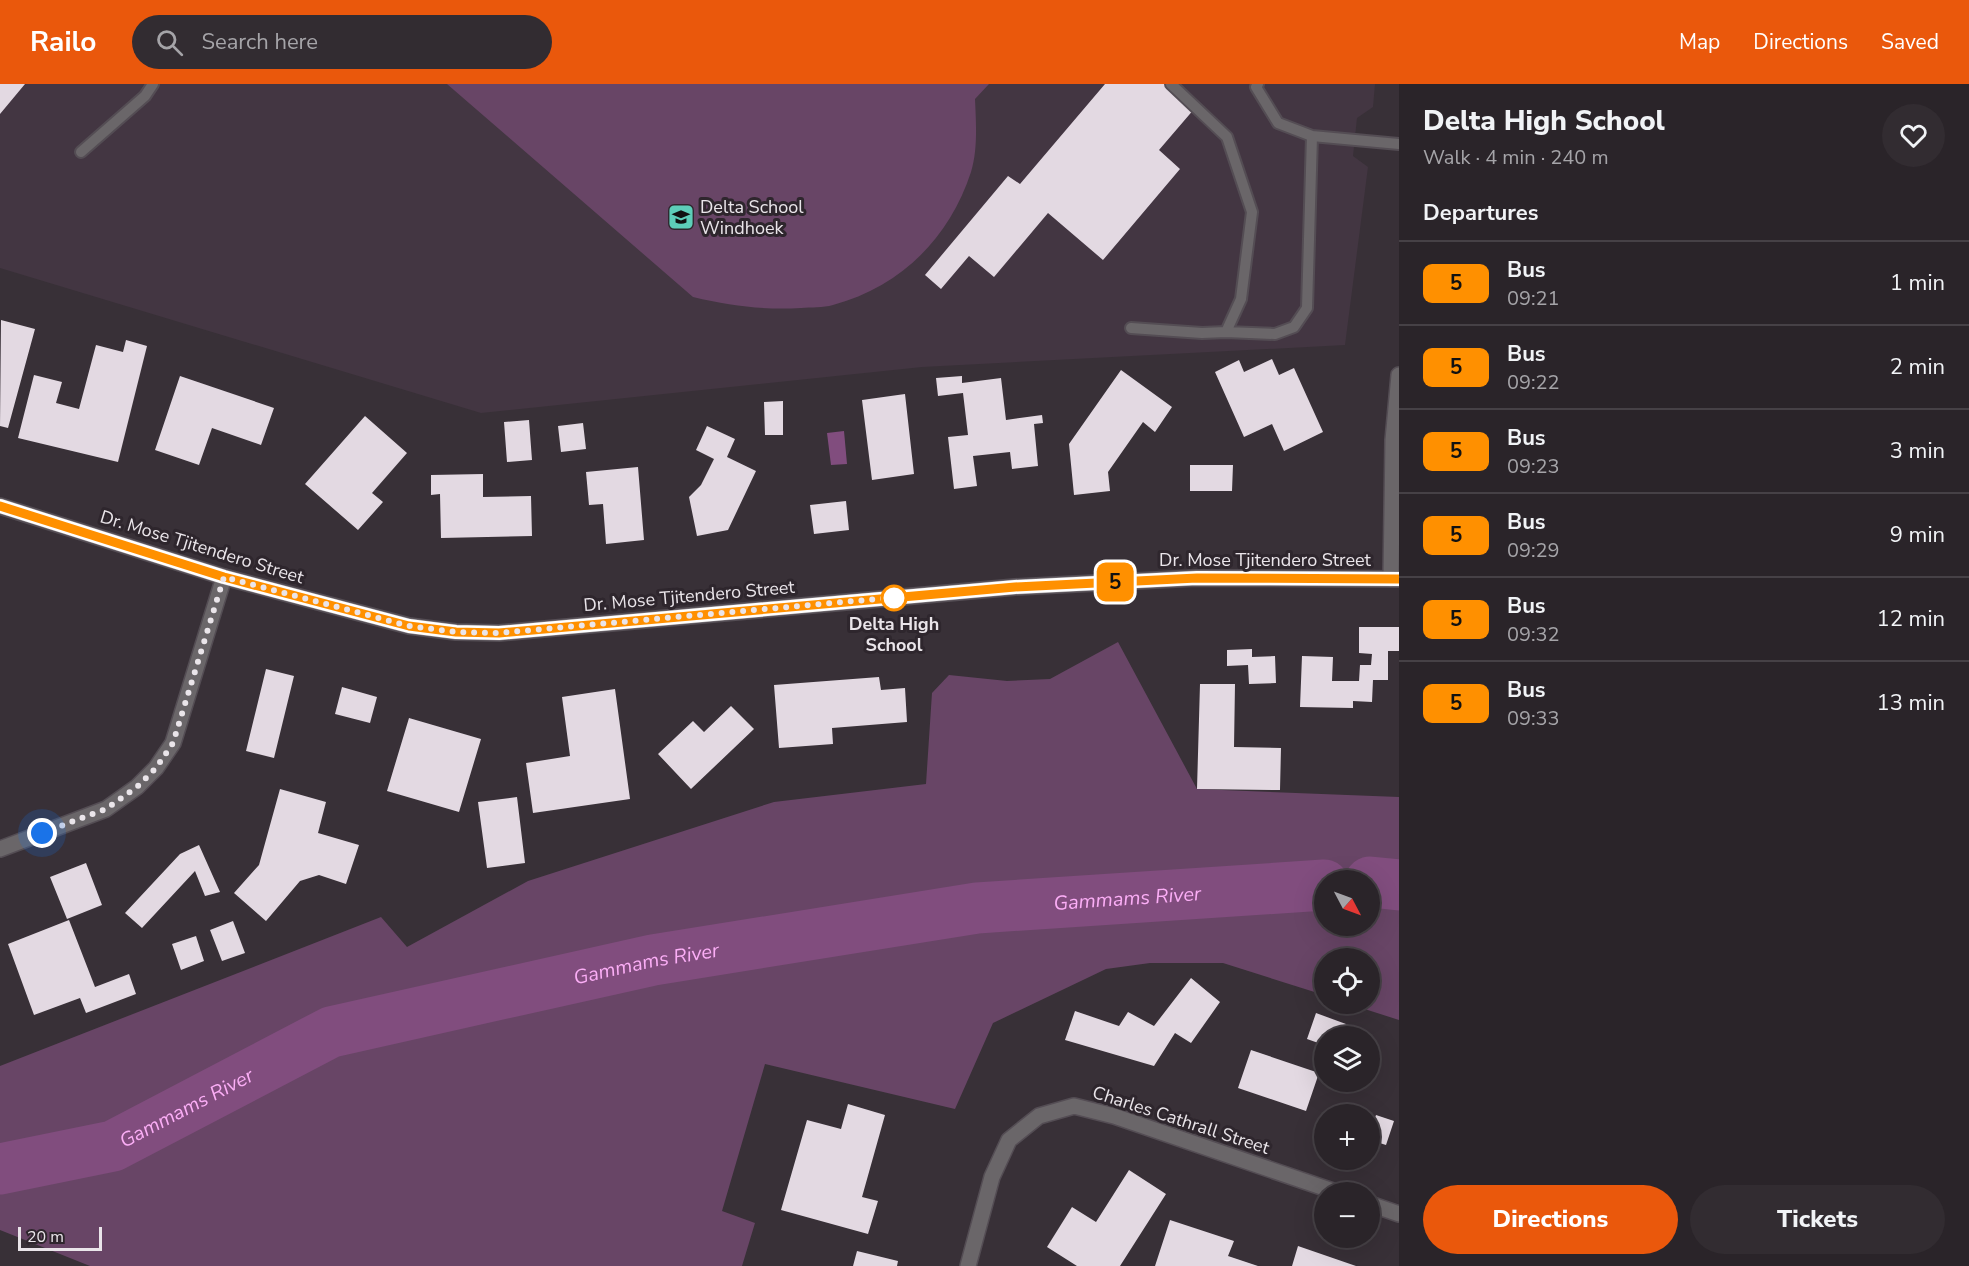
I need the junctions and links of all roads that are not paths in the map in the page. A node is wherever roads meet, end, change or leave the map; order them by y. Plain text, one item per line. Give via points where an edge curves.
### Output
1 (153, 84) edge
2 (1171, 84) edge
3 (1258, 84) edge
4 (1312, 136) junction
5 (1399, 144) edge
6 (81, 152) dead end
7 (1131, 328) dead end
8 (1226, 332) junction
9 (1399, 375) edge
10 (0, 506) edge
11 (224, 577) junction
12 (1395, 579) edge
13 (0, 849) edge
14 (1314, 1184) edge
15 (1380, 1207) edge
16 (1399, 1214) edge
17 (968, 1266) edge

1 - 6 lane via 145,96
2 - 8 lane via 1227,137 1252,212 1241,299
3 - 4 lane via 1256,87 1278,123
4 - 5 lane
4 - 8 lane via 1307,308 1294,327 1275,334
7 - 8 lane
9 - 12 street via 1394,440
10 - 11 street, Dr. Mose Tjitendero Street
11 - 12 street, Dr. Mose Tjitendero Street via 409,626 499,633 1015,587 1197,578
11 - 13 street via 173,743 156,768 106,809
14 - 17 street, Charles Cathrall Street via 1074,1106 1039,1116 1009,1140 992,1177
15 - 16 street

